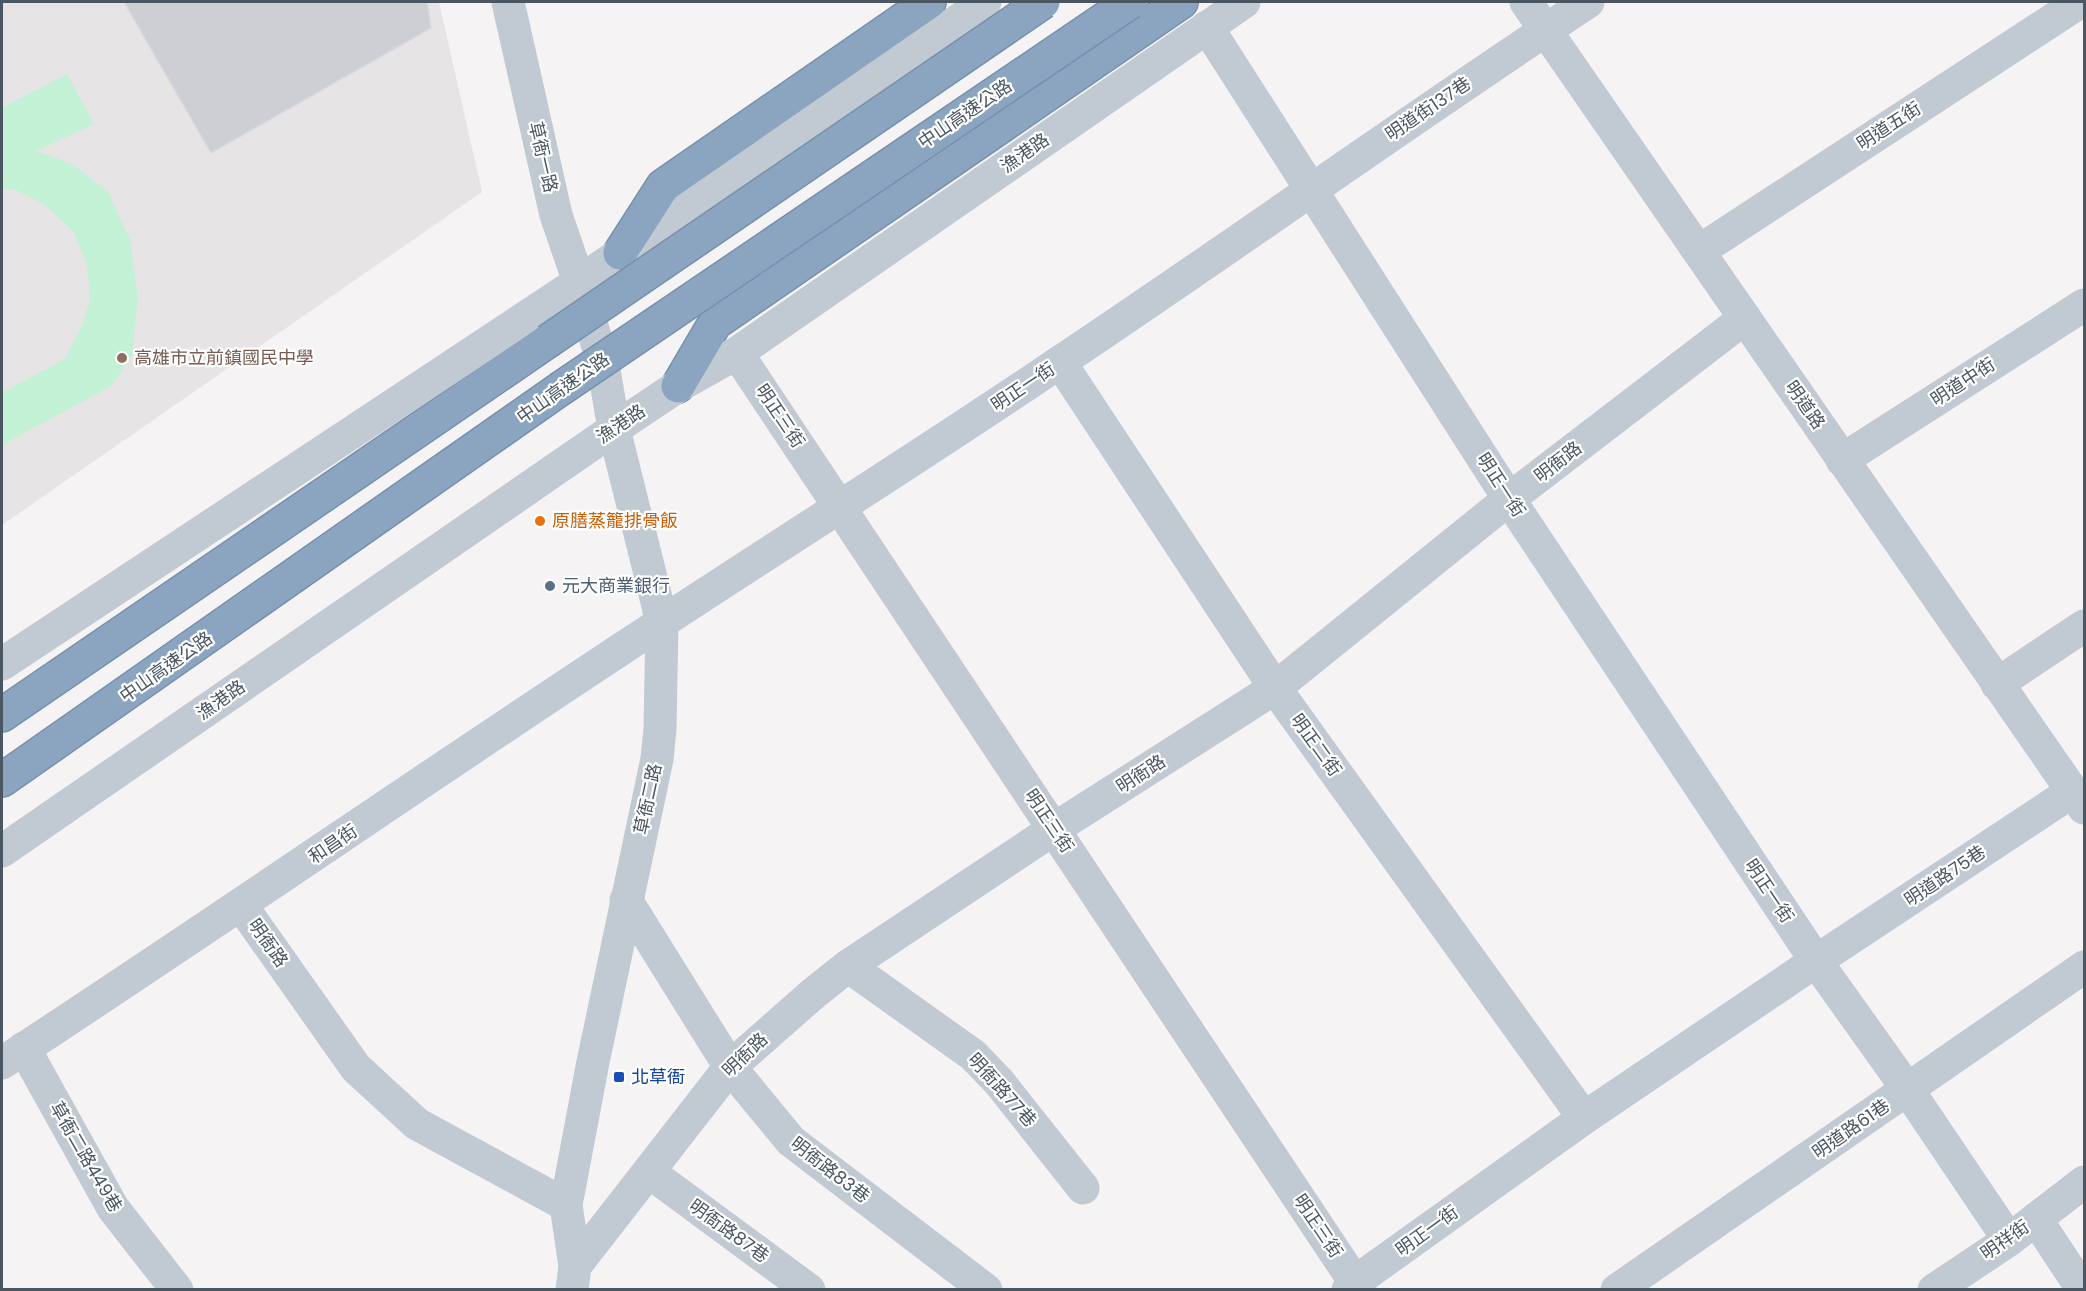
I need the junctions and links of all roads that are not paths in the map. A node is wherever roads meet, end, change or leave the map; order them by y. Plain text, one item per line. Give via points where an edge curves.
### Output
1 (508, 2) edge
2 (930, 2) edge
3 (985, 2) edge
4 (1042, 2) edge
5 (1130, 2) edge
6 (1181, 2) edge
7 (1244, 2) edge
8 (1526, 2) edge
9 (1588, 2) edge
10 (2080, 2) edge
11 (1207, 27) junction
12 (1545, 29) junction
13 (1311, 189) junction
14 (1699, 251) junction
15 (620, 253) junction
16 (583, 296) junction
17 (2085, 305) edge
18 (1745, 318) junction
19 (737, 352) junction
20 (1060, 362) junction
21 (678, 386) junction
22 (614, 429) junction
23 (1842, 460) junction
24 (1509, 499) junction
25 (841, 508) junction
26 (662, 622) junction
27 (2085, 626) edge
28 (2, 664) edge
29 (1997, 684) junction
30 (1275, 688) junction
31 (2, 715) edge
32 (2, 780) edge
33 (2079, 800) edge
34 (1054, 830) junction
35 (2, 851) edge
36 (626, 900) junction
37 (241, 905) junction
38 (1816, 961) junction
39 (848, 966) junction
40 (2085, 967) edge
41 (13, 1056) edge
42 (730, 1067) junction
43 (1908, 1090) junction
44 (1584, 1118) junction
45 (649, 1172) junction
46 (2085, 1182) edge
47 (1083, 1188) dead end
48 (566, 1205) junction
49 (2036, 1219) junction
50 (2008, 1240) junction
51 (573, 1278) edge
52 (1354, 1287) edge
53 (177, 1290) edge
54 (809, 1290) edge
55 (986, 1290) edge
56 (1617, 1290) edge
57 (1934, 1290) edge
58 (2083, 1290) edge

1 - 16 street, 草衙一路 via 556,215
2 - 15 highway via 663,186
3 - 15 street
4 - 31 highway, bridge
5 - 32 highway, 中山高速公路, bridge via 560,390
6 - 21 highway via 716,323
7 - 11 street, 漁港路
8 - 12 street, 明道路
9 - 12 street, 明道街137巷
10 - 14 street, 明道五街
11 - 13 street
11 - 19 street, 漁港路
12 - 13 street, 明道街137巷
12 - 14 street, 明道路
13 - 20 street, 明正一街
13 - 24 street, 明正一街
14 - 18 street, 明道路
15 - 16 street
16 - 22 street, 草衙二路 via 603,364
16 - 28 street
17 - 23 street, 明道中街
18 - 23 street, 明道路
18 - 24 street, 明衙路
19 - 21 street, 漁港路
19 - 25 street, 明正三街
20 - 25 street, 明正一街
20 - 30 street, 明正二街
21 - 22 street, 漁港路
22 - 26 street, 草衙二路
22 - 35 street, 漁港路
23 - 29 street, 明道路
24 - 30 street, 明衙路
24 - 38 street, 明正一街
25 - 26 street, 明正一街
25 - 34 street, 明正三街
26 - 36 street, 草衙二路 via 657,759
26 - 37 street, 和昌街
27 - 29 street
29 - 33 street, 明道路
30 - 34 street, 明衙路
30 - 44 street, 明正二街
33 - 38 street, 明道路75巷
34 - 39 street, 明衙路
34 - 52 street, 明正三街
36 - 42 street, 明衙路83巷
36 - 48 street, 草衙二路
37 - 41 street, 和昌街
37 - 48 street, 明衙路 via 364,1076 417,1124
38 - 43 street
38 - 44 street, 明正一街
39 - 42 street, 明衙路
39 - 47 street, 明衙路77巷 via 974,1055
40 - 43 street, 明道路61巷
41 - 53 street, 草衙二路449巷 via 113,1208
42 - 45 street, 明衙路
42 - 55 street, 明衙路83巷 via 790,1141
43 - 50 street
43 - 56 street, 明道路61巷
44 - 52 street, 明正一街
45 - 51 street, 明衙路
45 - 54 street, 明衙路87巷
46 - 49 street
48 - 51 street, 草衙二路
49 - 50 street, 明祥街
49 - 58 street, 明祥街
50 - 57 street, 明祥街

